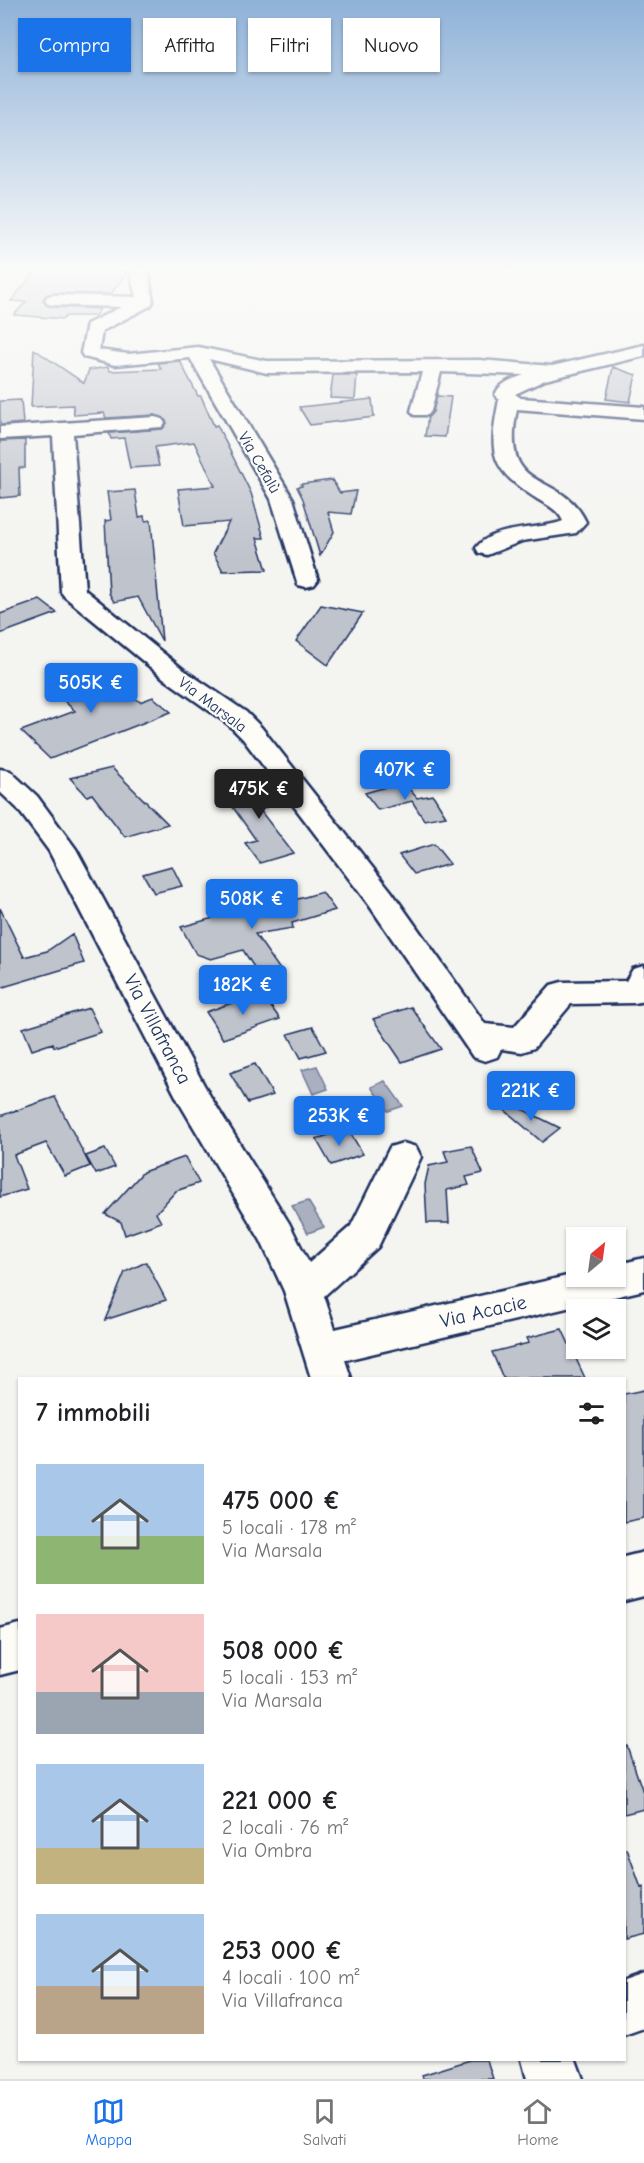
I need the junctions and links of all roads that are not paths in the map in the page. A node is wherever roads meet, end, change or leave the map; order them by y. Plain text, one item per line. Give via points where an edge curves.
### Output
1 (204, 365) edge
2 (252, 365) edge
3 (585, 365) edge
4 (432, 366) junction
5 (550, 371) junction
6 (509, 399) junction
7 (421, 411) dead end
8 (644, 413) edge
9 (155, 423) dead end
10 (63, 429) junction
11 (0, 433) edge
12 (487, 548) dead end
13 (306, 580) dead end
14 (0, 777) edge
15 (644, 976) edge
16 (403, 1157) dead end
17 (644, 1274) edge
18 (303, 1291) junction
19 (326, 1364) edge
20 (644, 1574) edge
21 (626, 1579) edge
22 (18, 1648) edge
23 (0, 1652) edge
24 (644, 2001) edge
25 (626, 2007) edge
26 (549, 2061) edge
27 (555, 2079) edge

1 - 13 street, Via Cefalù via 282,499
2 - 4 street
3 - 5 street
4 - 5 street
4 - 7 street
5 - 6 street via 506,391
6 - 8 street via 518,403
6 - 12 street via 503,451 512,471 567,508 574,514 575,522 568,528 517,535
9 - 10 street
10 - 11 street
10 - 15 street, Via Marsala via 73,592 252,733 380,898 479,1041 522,1040 562,993 635,992
14 - 18 street, Via Villafranca via 27,802 62,849 197,1104 276,1234
16 - 18 street via 365,1236
17 - 19 street, Via Acacie
18 - 19 street, Via Villafranca
20 - 21 street
22 - 23 street
24 - 25 street
26 - 27 street

